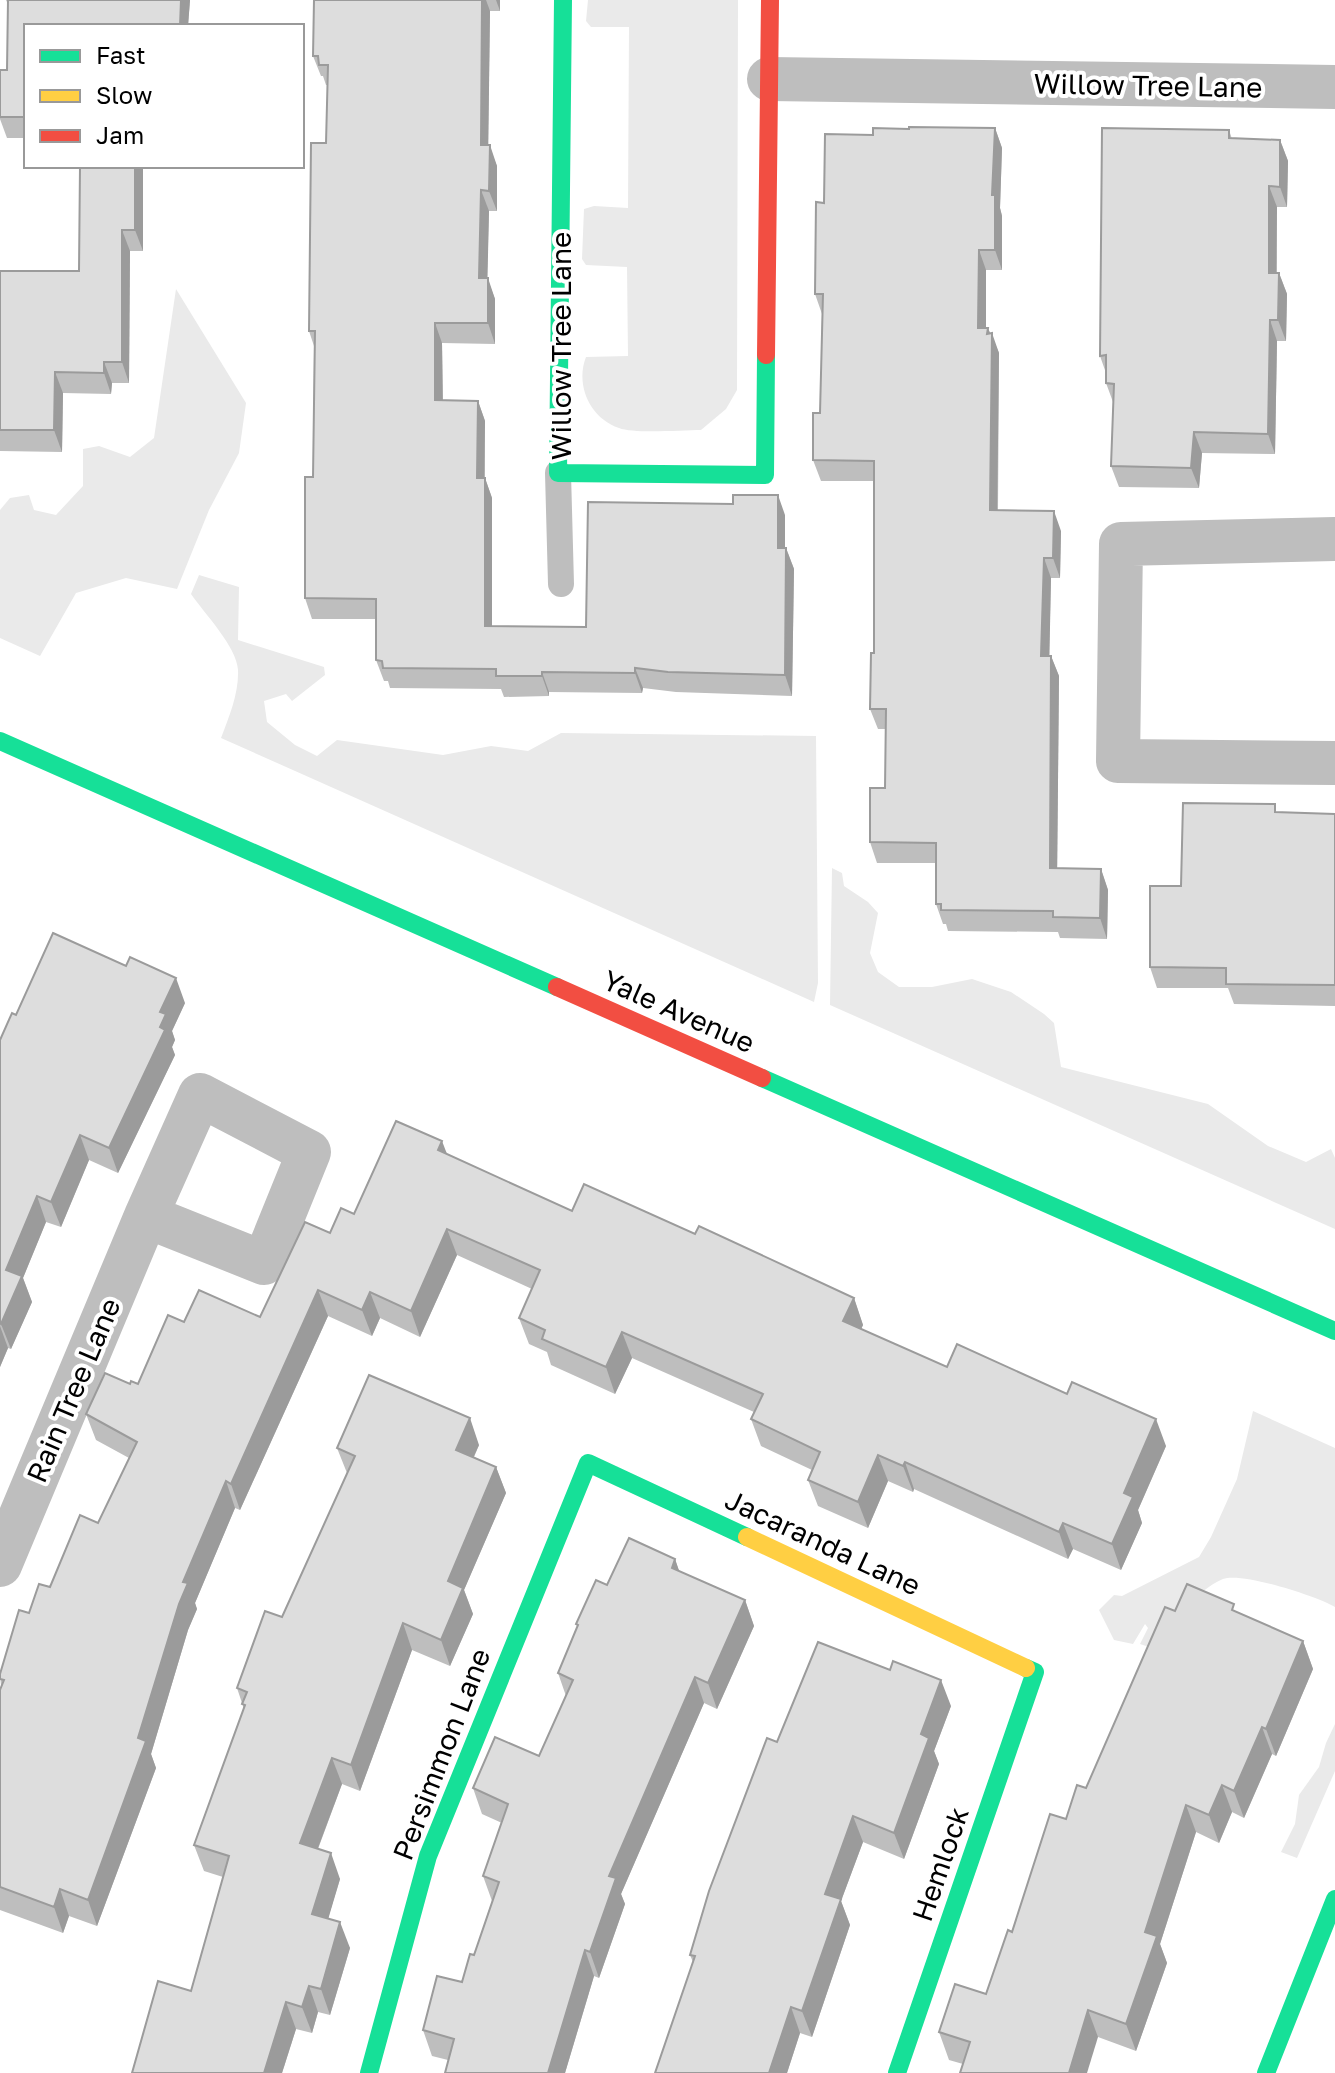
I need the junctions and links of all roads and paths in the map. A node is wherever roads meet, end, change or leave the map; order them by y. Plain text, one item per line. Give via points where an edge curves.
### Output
1 (563, 0) edge
2 (770, 0) edge
3 (769, 79) junction
4 (1335, 87) edge
5 (558, 473) junction
6 (1335, 539) edge
7 (561, 584) dead end
8 (0, 741) edge
9 (1335, 763) edge
10 (146, 1216) dead end
11 (1335, 1331) edge
12 (588, 1463) joint
13 (0, 1565) edge
14 (1035, 1672) joint
15 (1335, 1899) edge
16 (369, 2073) edge
17 (897, 2073) edge
18 (1266, 2073) edge

1 - 5 street, Willow Tree Lane
2 - 3 street, Willow Tree Lane
3 - 4 street, Willow Tree Lane
3 - 5 street, Willow Tree Lane via 765,475
5 - 7 lane
6 - 9 street via 1121,544 1118,761
8 - 11 street, Yale Avenue
10 - 13 street, Rain Tree Lane
12 - 14 street, Jacaranda Lane
12 - 16 street, Persimmon Lane via 428,1856
14 - 17 street, Hemlock
15 - 18 street

